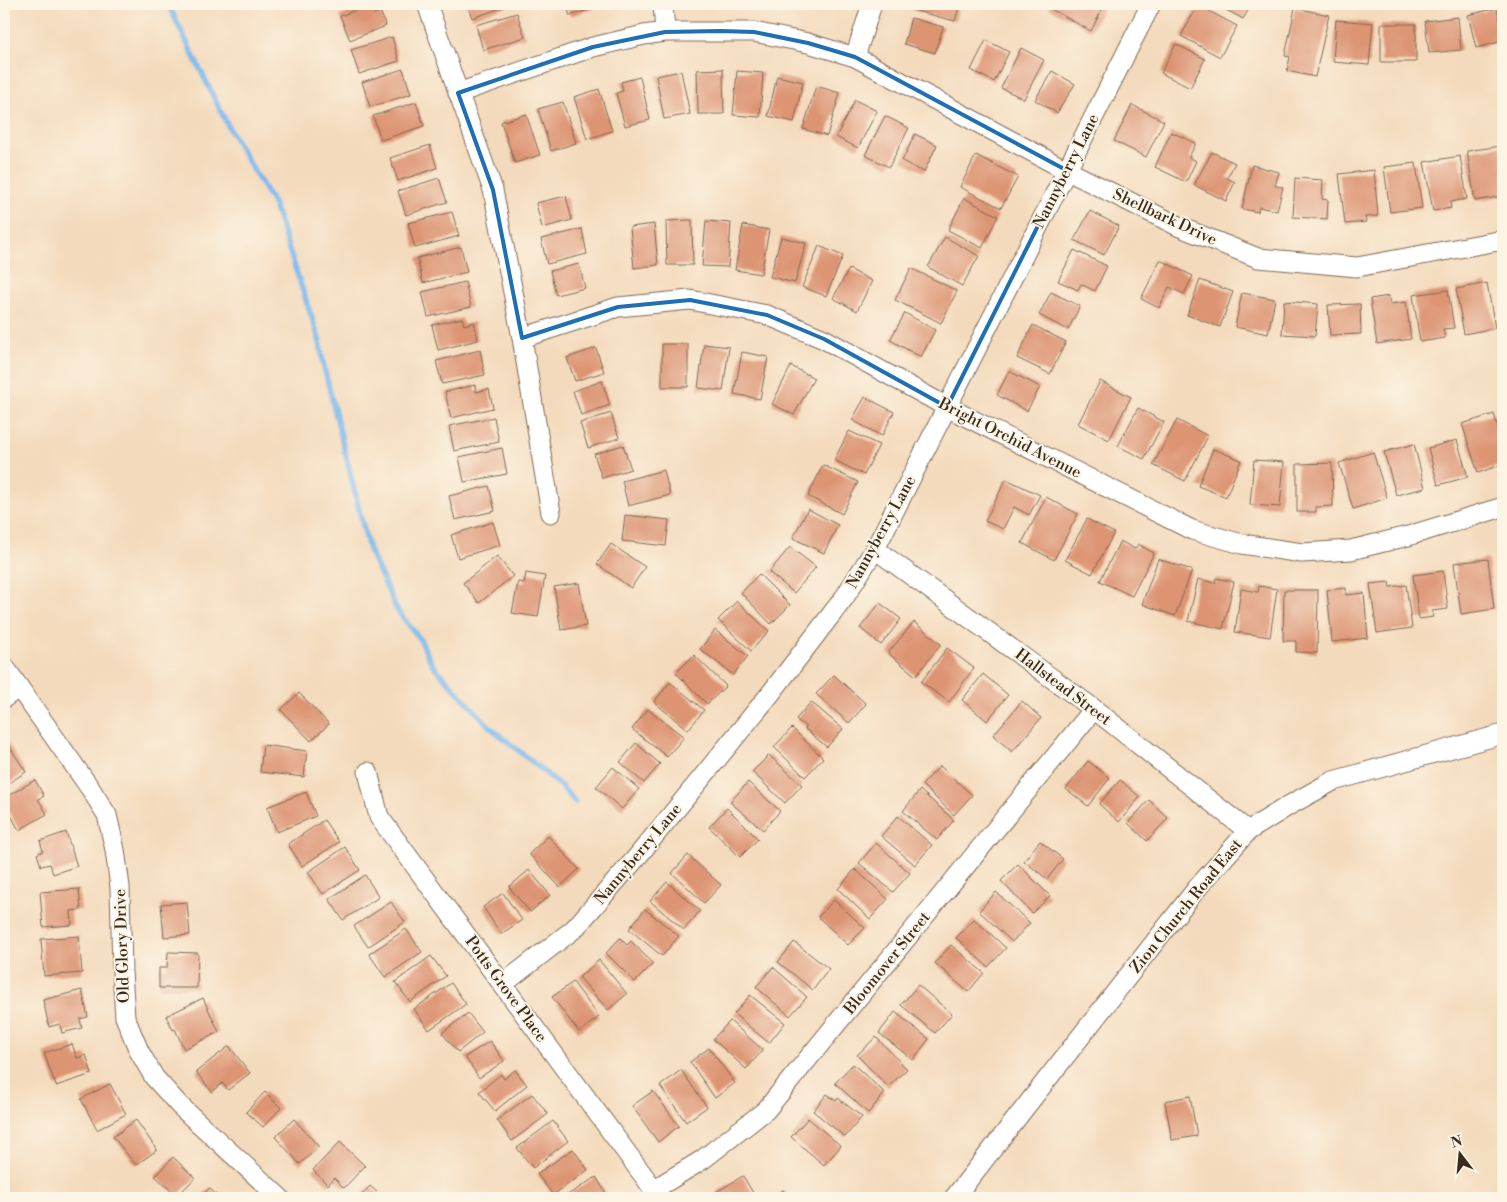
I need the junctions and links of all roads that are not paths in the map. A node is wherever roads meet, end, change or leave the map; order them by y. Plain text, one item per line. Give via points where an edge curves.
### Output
1 (427, 4) edge
2 (663, 4) edge
3 (872, 4) edge
4 (1152, 4) edge
5 (665, 32) junction
6 (855, 57) junction
7 (458, 93) junction
8 (1066, 170) junction
9 (1503, 240) edge
10 (522, 338) junction
11 (947, 407) junction
12 (1503, 507) edge
13 (551, 513) dead end
14 (875, 549) junction
15 (4, 666) edge
16 (11, 692) edge
17 (1094, 709) junction
18 (1503, 734) edge
19 (368, 772) dead end
20 (1248, 831) junction
21 (504, 984) junction
22 (656, 1194) edge
23 (280, 1198) edge
24 (954, 1198) edge

1 - 7 street
2 - 5 street
3 - 6 street
4 - 8 street, Nannyberry Lane
5 - 6 street, Shellbark Drive via 754,32
5 - 7 street, Shellbark Drive via 593,47
6 - 8 street, Shellbark Drive
7 - 10 street via 493,190
8 - 9 street, Shellbark Drive via 1180,227 1258,258 1357,267
8 - 11 street, Nannyberry Lane
10 - 11 street, Bright Orchid Avenue via 618,307 690,300 767,315 824,339
10 - 13 street
11 - 12 street, Bright Orchid Avenue via 1192,530 1242,544 1302,553 1351,550
11 - 14 street, Nannyberry Lane
14 - 17 street, Hallstead Street
14 - 21 street, Nannyberry Lane via 844,598 807,646 637,857 574,929
15 - 16 street, Old Glory Drive
16 - 23 street, Old Glory Drive via 90,788 107,815 120,887 125,1017 139,1050 154,1077 179,1105
17 - 20 street, Hallstead Street
17 - 22 street, Bloomover Street via 766,1110
18 - 20 street, Zion Church Road East via 1333,781
19 - 21 street, Potts Grove Place via 379,816
20 - 24 street, Zion Church Road East via 1198,887
21 - 22 street, Potts Grove Place

